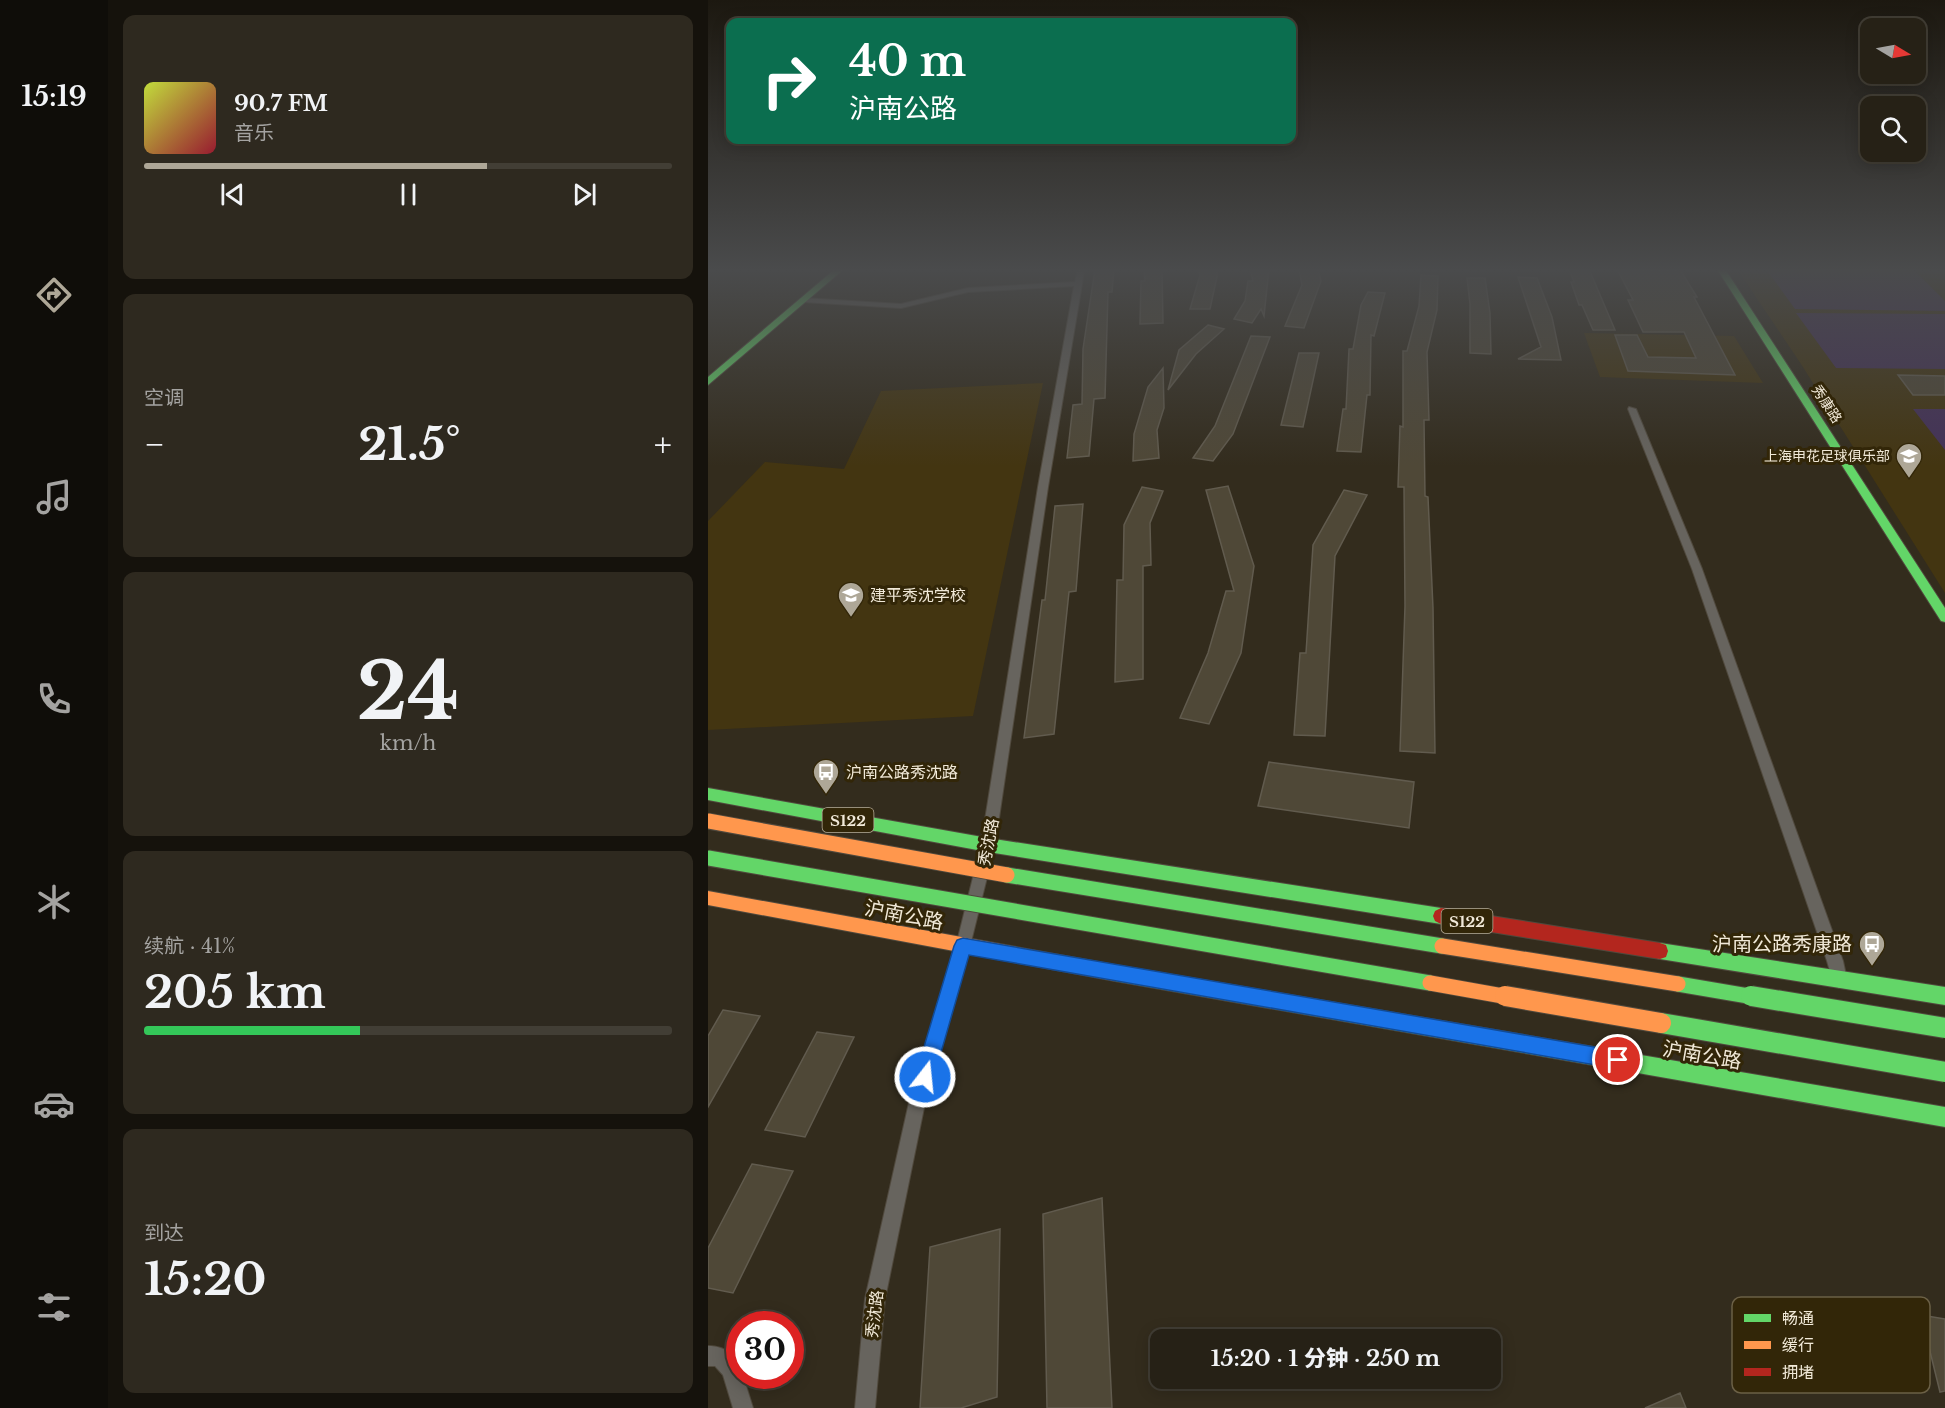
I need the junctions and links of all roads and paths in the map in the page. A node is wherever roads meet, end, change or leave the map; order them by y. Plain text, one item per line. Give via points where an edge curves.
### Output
1 (763, 335) edge
2 (1070, 335) edge
3 (1762, 335) edge
4 (708, 382) edge
5 (1632, 409) dead end
6 (1945, 618) edge
7 (708, 794) edge
8 (708, 821) edge
9 (988, 845) junction
10 (708, 858) edge
11 (708, 898) edge
12 (963, 946) junction
13 (1839, 981) junction
14 (1945, 996) edge
15 (1945, 1028) edge
16 (1945, 1072) edge
17 (1945, 1117) edge
18 (708, 1356) edge
19 (742, 1408) edge
20 (865, 1408) edge

1 - 4 main road
2 - 9 street, 秀沈路
3 - 6 main road, 秀康路
5 - 13 street via 1697,569
7 - 9 main road, S122
8 - 15 main road, bridge via 955,866
9 - 12 street, 秀沈路
9 - 13 main road, S122
10 - 16 main road, bridge
11 - 12 main road, 沪南公路
12 - 17 main road, 沪南公路
12 - 20 street, 秀沈路 via 918,1098 875,1299
13 - 14 main road, S122
18 - 19 street via 720,1356 731,1370

